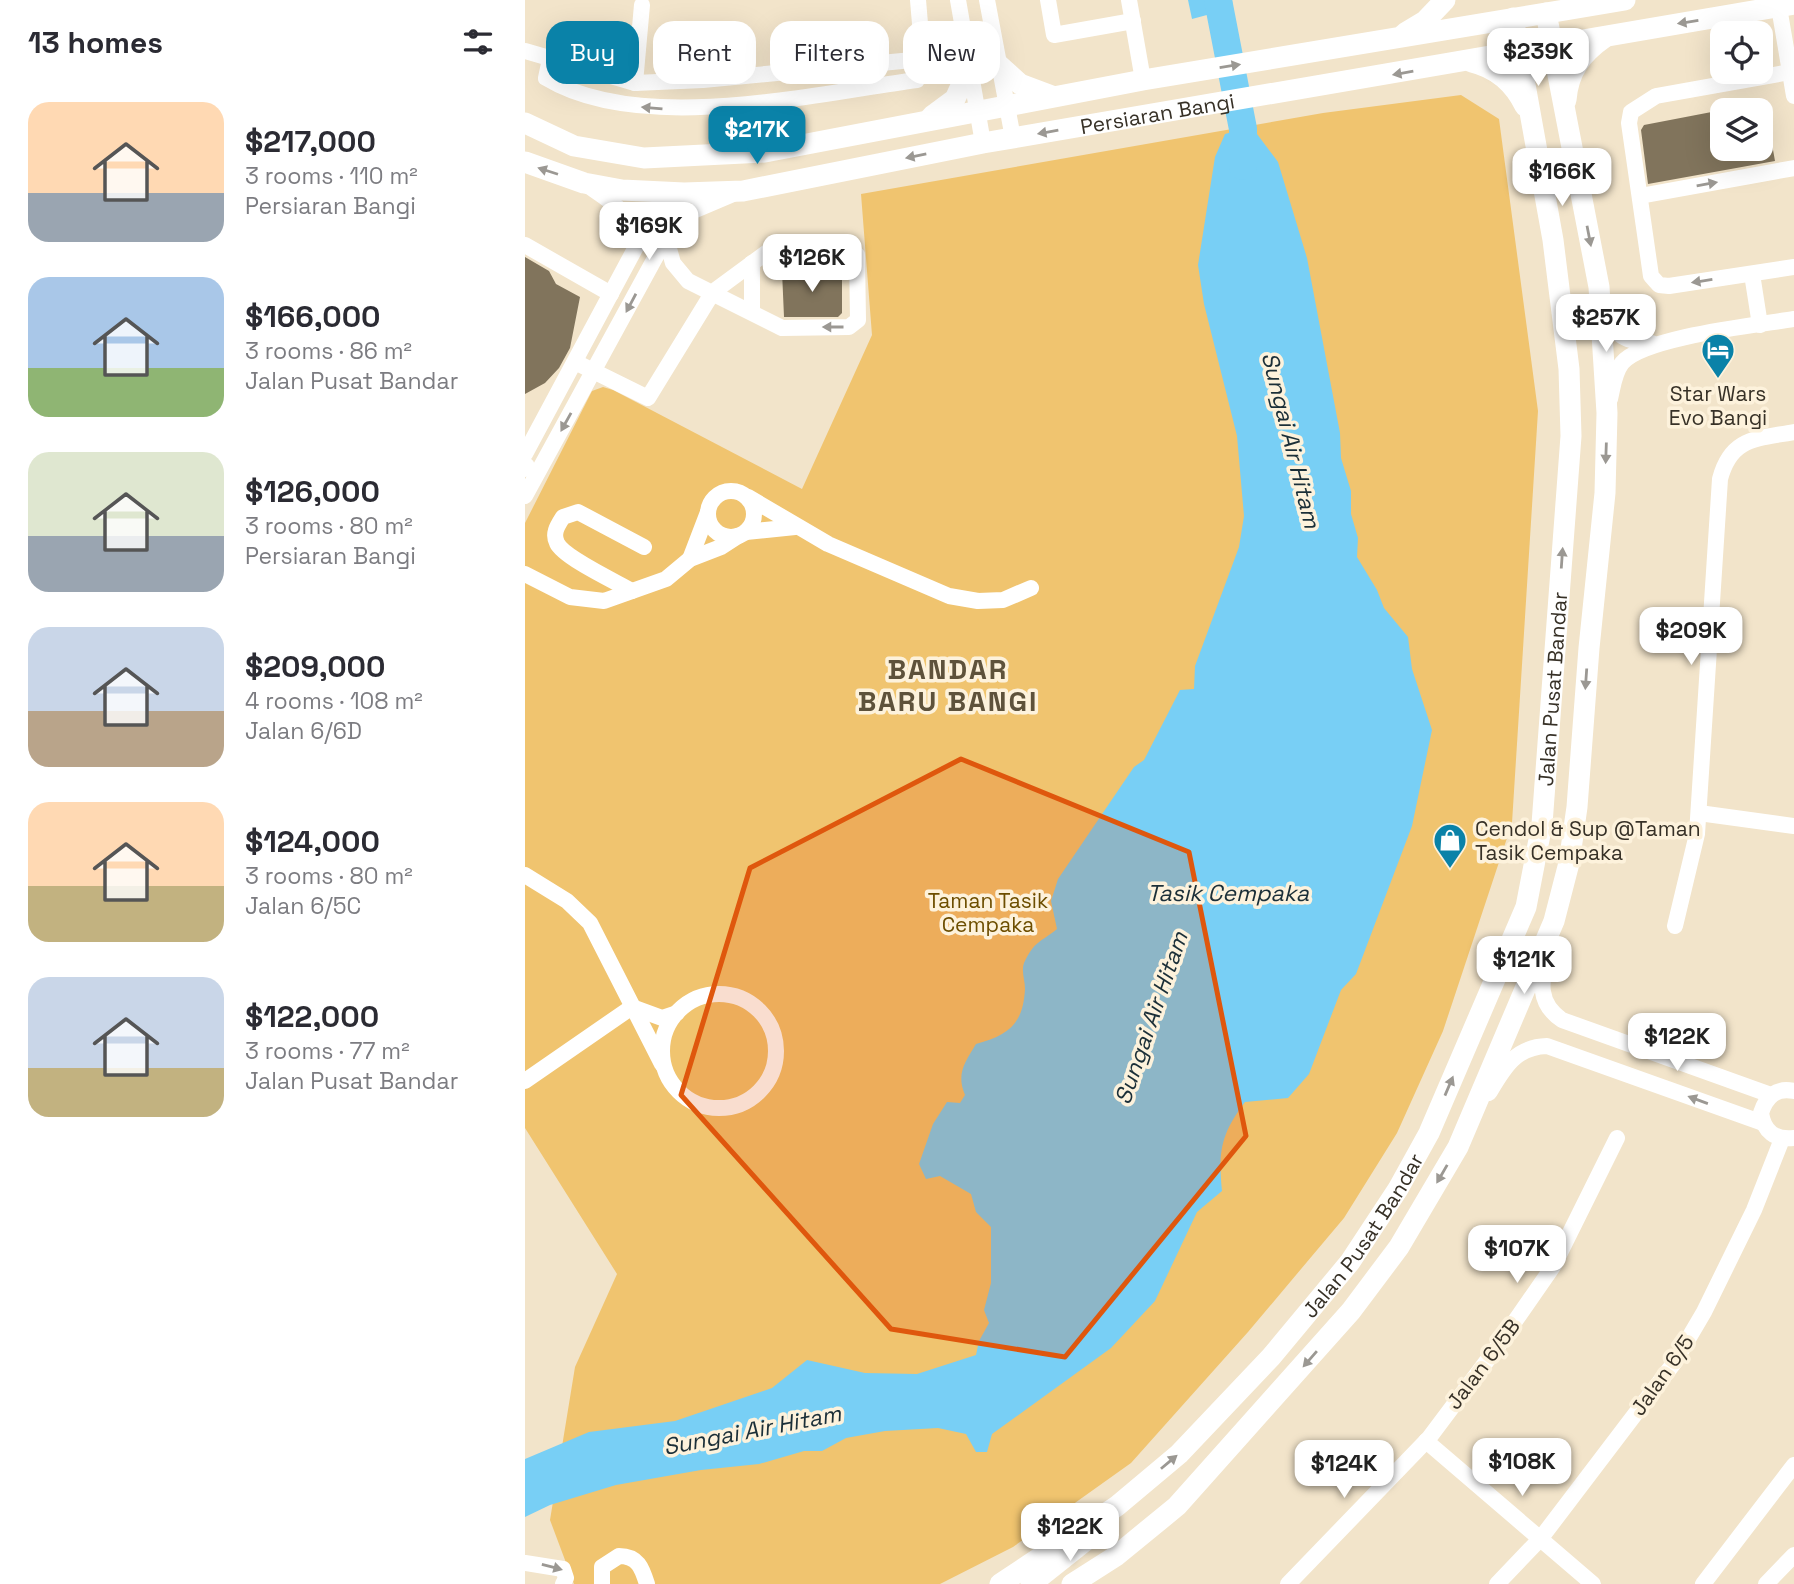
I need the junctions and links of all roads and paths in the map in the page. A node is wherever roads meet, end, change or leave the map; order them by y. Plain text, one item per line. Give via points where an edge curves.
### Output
1 (918, 0) edge
2 (958, 0) edge
3 (987, 0) edge
4 (1048, 0) edge
5 (1129, 0) edge
6 (1445, 0) edge
7 (1625, 0) edge
8 (642, 5) dead end
9 (1787, 6) edge
10 (1546, 13) junction
11 (1513, 18) junction
12 (920, 21) edge
13 (962, 21) edge
14 (991, 21) edge
15 (1133, 21) junction
16 (1609, 35) junction
17 (1397, 37) junction
18 (639, 38) edge
19 (1551, 47) junction
20 (525, 51) edge
21 (1520, 52) junction
22 (546, 58) edge
23 (903, 61) edge
24 (1470, 62) junction
25 (1000, 66) edge
26 (1000, 70) edge
27 (1790, 72) junction
28 (1143, 80) junction
29 (903, 82) edge
30 (639, 83) edge
31 (555, 84) edge
32 (962, 84) edge
33 (973, 84) edge
34 (1794, 96) edge
35 (1054, 97) junction
36 (1007, 106) junction
37 (978, 111) junction
38 (1566, 121) junction
39 (921, 122) junction
40 (525, 123) edge
41 (1534, 128) junction
42 (1013, 138) junction
43 (983, 143) junction
44 (525, 162) edge
45 (1794, 168) edge
46 (584, 183) junction
47 (743, 191) junction
48 (1640, 196) junction
49 (666, 238) junction
50 (525, 245) edge
51 (637, 245) junction
52 (657, 253) junction
53 (752, 263) junction
54 (1794, 267) edge
55 (1752, 274) junction
56 (1599, 287) junction
57 (713, 292) junction
58 (611, 294) junction
59 (752, 310) junction
60 (1794, 319) edge
61 (1760, 325) junction
62 (1661, 343) junction
63 (575, 362) junction
64 (594, 372) junction
65 (1607, 414) junction
66 (1794, 432) edge
67 (550, 450) junction
68 (528, 458) edge
69 (525, 496) edge
70 (748, 497) junction
71 (708, 512) junction
72 (795, 527) junction
73 (742, 534) junction
74 (644, 547) dead end
75 (689, 559) junction
76 (525, 574) edge
77 (1031, 588) dead end
78 (632, 591) junction
79 (1699, 813) junction
80 (1794, 825) edge
81 (525, 875) edge
82 (1554, 921) junction
83 (1675, 926) dead end
84 (632, 1007) junction
85 (677, 1013) junction
86 (666, 1072) junction
87 (525, 1082) edge
88 (1794, 1091) edge
89 (1771, 1095) junction
90 (1763, 1123) junction
91 (1617, 1138) dead end
92 (1788, 1138) edge
93 (1458, 1147) junction
94 (1426, 1441) junction
95 (1794, 1465) edge
96 (1117, 1506) junction
97 (1541, 1538) junction
98 (1794, 1555) edge
99 (525, 1563) edge
100 (563, 1584) edge
101 (602, 1584) edge
102 (647, 1584) edge
103 (1000, 1584) edge
104 (1031, 1584) edge
105 (1072, 1584) edge
106 (1288, 1584) edge
107 (1497, 1584) edge
108 (1593, 1584) edge
109 (1703, 1584) edge
110 (1766, 1584) edge

1 - 12 street
2 - 13 street
3 - 14 street
4 - 15 street via 1054,35
5 - 15 street
6 - 17 main road via 1425,21
7 - 10 main road, Persiaran Bangi
8 - 18 street
9 -> 16 main road, Persiaran Bangi
9 - 27 street
10 - 11 main road, Persiaran Bangi
10 - 19 main road, Jalan Pusat Bandar
11 - 17 main road, Persiaran Bangi
11 - 21 main road, Jalan Pusat Bandar
15 - 28 street
16 - 19 main road, Persiaran Bangi
16 - 38 main road via 1588,50 1573,70
28 -> 17 main road, Persiaran Bangi
19 - 21 main road, Persiaran Bangi
19 - 38 main road, Jalan Pusat Bandar
20 - 22 street
21 - 24 main road, Persiaran Bangi
21 - 41 main road, Jalan Pusat Bandar
23 - 30 street
24 - 41 main road via 1492,69 1511,84
24 -> 42 main road, Persiaran Bangi
25 - 35 main road via 1020,84
26 - 36 street
27 - 34 street
27 - 48 street via 1656,96 1631,111
28 - 35 main road, Persiaran Bangi
29 -> 31 street via 723,106 653,109 568,92
32 - 39 main road via 955,99
33 - 37 street
35 - 36 main road, Persiaran Bangi
36 - 37 main road, Persiaran Bangi
36 - 42 street
37 - 39 main road, Persiaran Bangi
37 - 43 street
38 -> 56 main road, Jalan Pusat Bandar
39 - 40 main road, Persiaran Bangi via 765,152 645,158 574,146
96 -> 41 main road, Jalan Pusat Bandar via 1189,1444 1271,1357 1350,1262 1429,1133 1526,907 1542,824 1571,436 1569,369
42 - 43 main road, Persiaran Bangi
43 -> 47 main road, Persiaran Bangi
46 -> 44 main road, Persiaran Bangi
48 -> 45 street
46 - 47 main road, Persiaran Bangi via 658,193
46 - 51 street via 633,225
47 - 49 street via 691,212
55 -> 48 street via 1659,285 1651,276
49 - 52 street
49 - 57 street via 682,276
50 - 58 street
51 - 52 street
51 - 58 street
52 -> 64 street
53 - 57 street
53 - 59 street
53 -> 59 street via 770,250 828,243 852,249 857,255 858,320 849,327 782,328
54 - 55 street
55 - 61 street
56 - 62 street, Jalan Pusat Bandar via 1619,335 1633,343
56 - 65 main road, Jalan Pusat Bandar
57 - 59 street
57 - 64 street via 648,398
58 - 63 street
60 - 61 street, Jalan Pusat Bandar
61 - 62 street, Jalan Pusat Bandar
62 - 65 street, Jalan Pusat Bandar via 1632,354 1620,366
63 - 64 street
63 - 68 street
64 -> 67 street
65 -> 82 main road, Jalan Pusat Bandar via 1605,493 1577,807
66 - 79 street via 1748,440 1733,450 1720,478
67 - 68 street
67 - 68 street
68 - 69 street
70 - 71 street via 734,491 719,494
70 - 72 street
70 - 73 street via 754,519
71 - 73 street via 723,536
71 - 75 street
72 - 73 street
72 - 77 street via 949,596 1003,600
73 - 75 street
74 - 78 street via 578,512 563,517 556,528 561,548
75 - 78 street via 666,579
76 - 78 street via 587,601 604,601
79 - 80 street
79 - 83 street
81 - 84 street via 590,923
82 - 89 street via 1541,986 1550,1012
82 - 93 main road, Jalan Pusat Bandar
84 - 85 street via 662,1018
84 - 86 street
84 - 87 street
85 - 86 street via 663,1037
85 - 86 street via 699,997 735,995 766,1017 775,1034 777,1054 773,1073 761,1090 726,1108 689,1100
88 - 89 street
89 - 90 street via 1761,1113
90 - 92 street via 1771,1134
90 -> 93 street via 1547,1046 1532,1047 1510,1060
91 - 94 street, Jalan 6/5B via 1554,1265
92 - 97 street, Jalan 6/5 via 1704,1312 1674,1363
93 -> 105 main road, Jalan Pusat Bandar via 1399,1247 1351,1311 1247,1431 1177,1506
94 - 97 street
94 - 106 street, Jalan 6/5B
95 - 109 street
96 - 103 main road, Jalan Pusat Bandar
96 - 104 main road via 1083,1542
97 - 107 street, Jalan 6/5
97 - 108 street
98 - 110 street
99 -> 100 street via 563,1569
101 - 102 street via 602,1567 619,1556 635,1559

